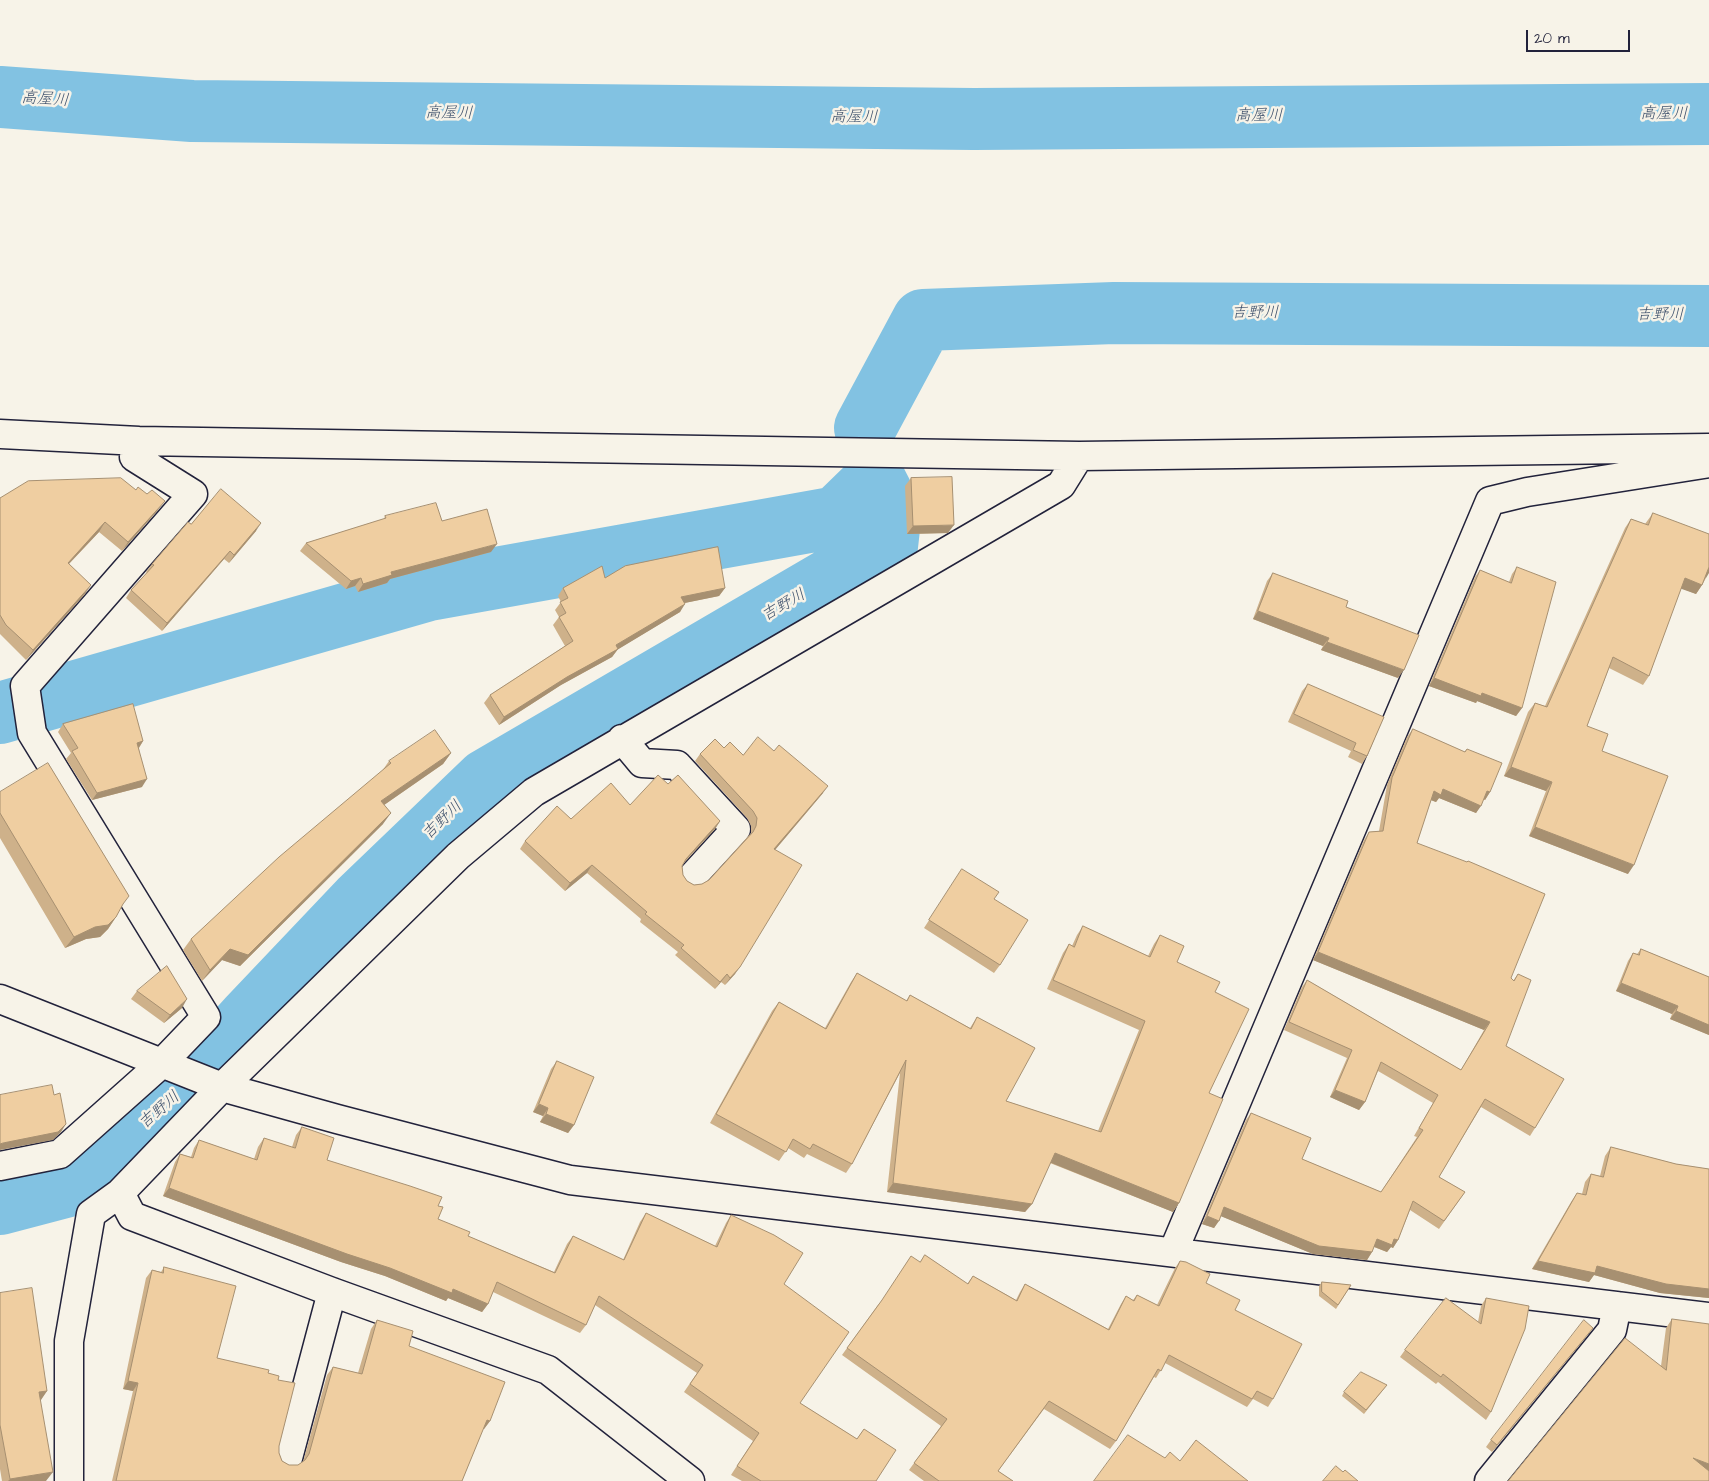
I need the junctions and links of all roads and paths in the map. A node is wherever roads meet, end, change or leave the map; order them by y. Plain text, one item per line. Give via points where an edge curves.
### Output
1 (0, 434) edge
2 (139, 441) junction
3 (1709, 448) edge
4 (1079, 456) junction
5 (1709, 463) edge
6 (622, 740) junction
7 (692, 877) dead end
8 (0, 999) edge
9 (161, 1064) junction
10 (222, 1087) junction
11 (0, 1166) edge
12 (120, 1193) junction
13 (1173, 1252) junction
14 (332, 1292) junction
15 (1617, 1306) junction
16 (1709, 1317) edge
17 (288, 1458) dead end
18 (68, 1481) edge
19 (690, 1481) edge
20 (1490, 1481) edge

1 - 2 street
2 - 4 street
2 - 9 street via 134,457 193,494 26,686 32,733 206,1017
3 - 4 street
4 - 6 street via 1061,485
5 - 13 street via 1527,492 1490,501
6 - 7 street via 642,763 677,765 736,829
6 - 10 street via 534,792 458,856
8 - 9 street
9 - 10 street
9 - 11 street via 60,1154
10 - 12 street
10 - 13 street via 570,1180
12 - 14 street via 132,1216
12 - 18 street via 91,1214 69,1341
13 - 15 street
14 - 17 street
14 - 19 street via 548,1370
15 - 16 street
15 - 20 street via 1612,1330

